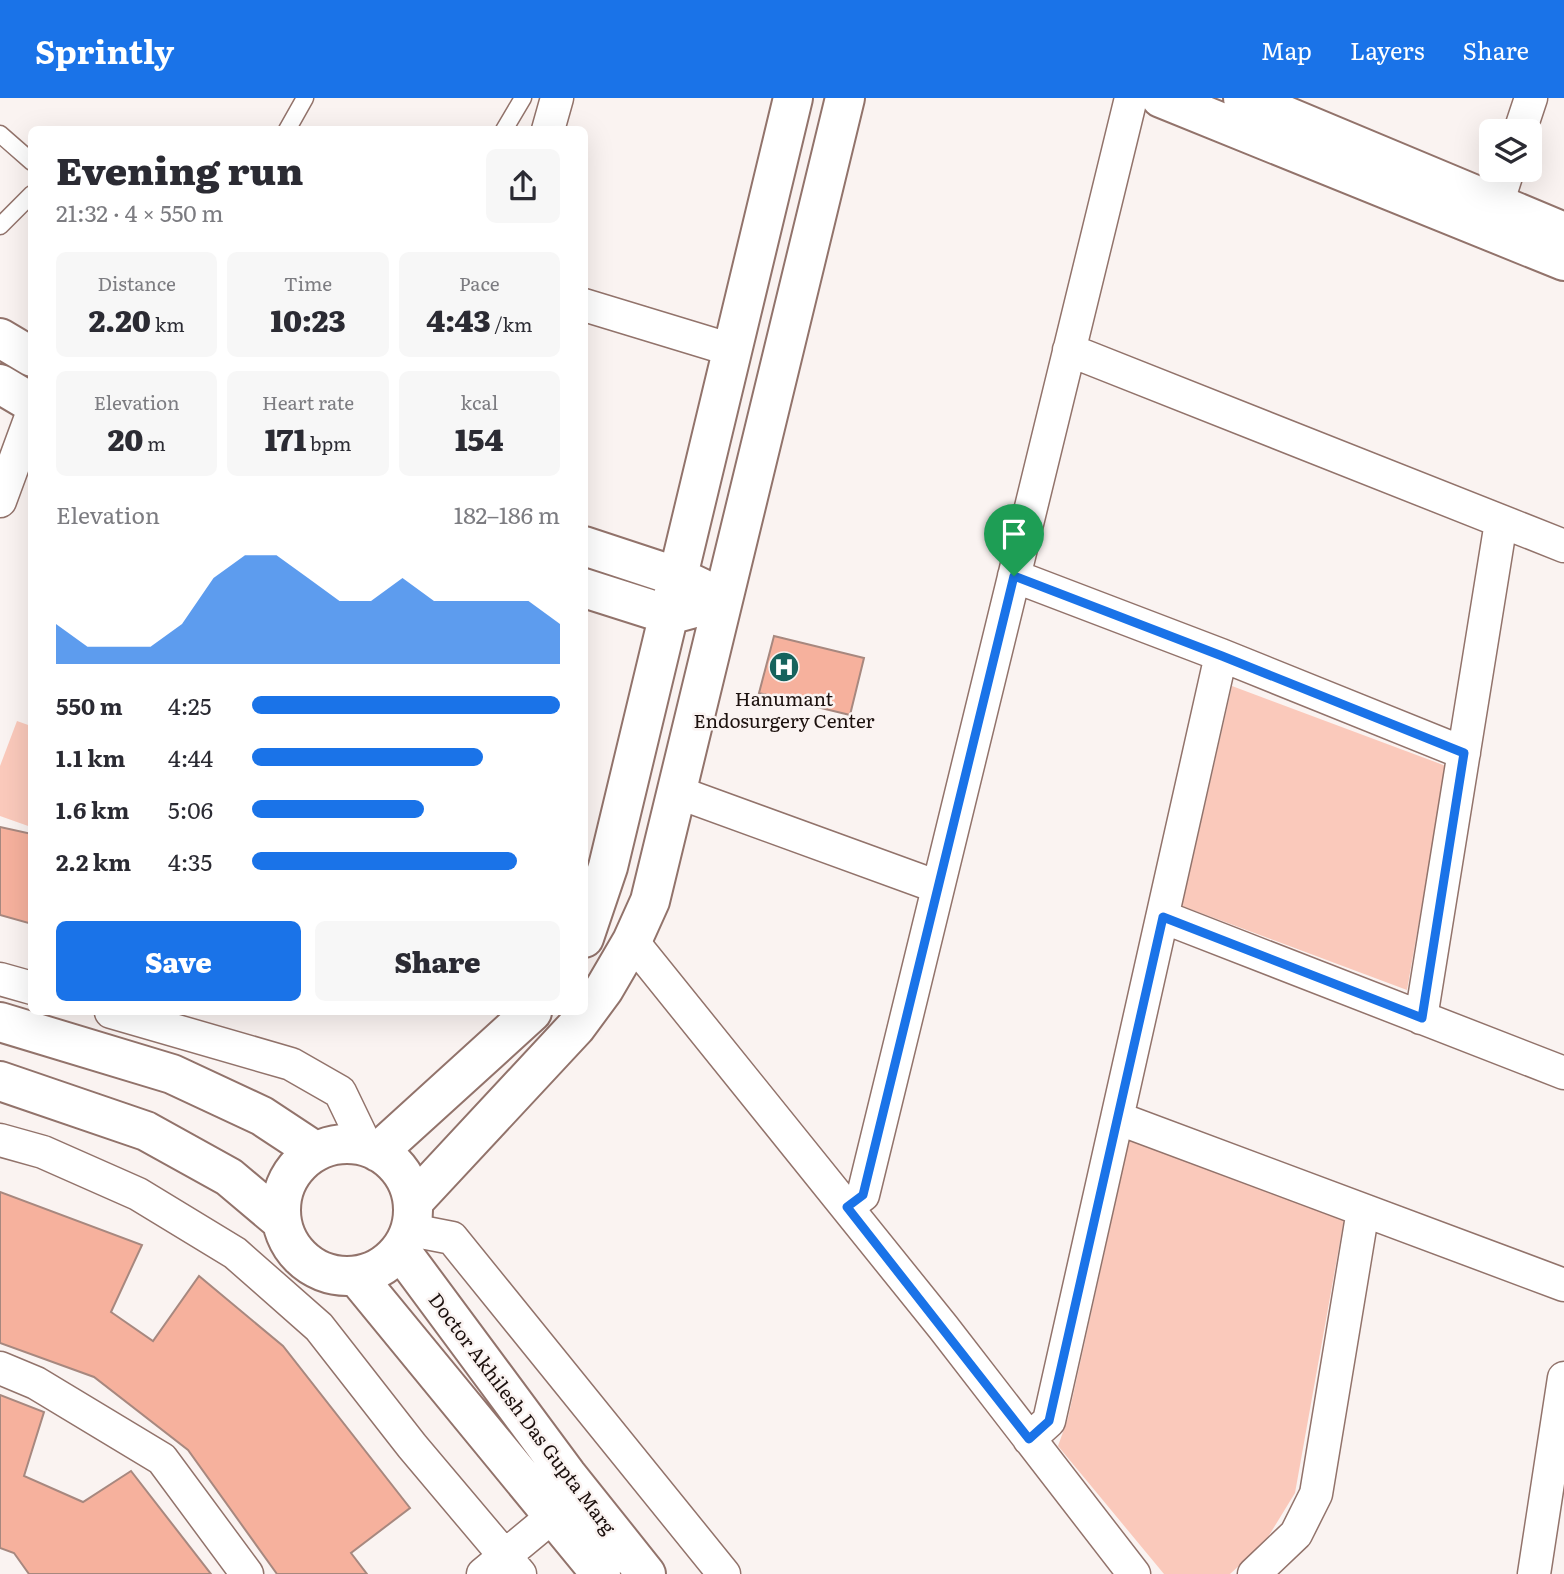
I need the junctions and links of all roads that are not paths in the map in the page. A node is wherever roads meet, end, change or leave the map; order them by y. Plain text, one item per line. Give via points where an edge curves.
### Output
1 (305, 98) edge
2 (523, 98) edge
3 (557, 98) edge
4 (793, 98) edge
5 (845, 98) edge
6 (1131, 98) edge
7 (1161, 98) edge
8 (1243, 98) edge
9 (1531, 98) edge
10 (1524, 119) edge
11 (289, 126) edge
12 (506, 126) edge
13 (549, 126) edge
14 (0, 134) edge
15 (28, 158) edge
16 (1503, 187) edge
17 (28, 198) edge
18 (0, 226) edge
19 (1564, 232) edge
20 (1564, 261) edge
21 (588, 306) edge
22 (0, 338) edge
23 (732, 349) junction
24 (1069, 349) junction
25 (28, 355) edge
26 (0, 384) edge
27 (28, 401) edge
28 (28, 425) edge
29 (0, 501) edge
30 (1501, 522) junction
31 (1564, 546) edge
32 (588, 547) edge
33 (1014, 576) junction
34 (678, 577) junction
35 (588, 589) edge
36 (724, 600) junction
37 (668, 615) junction
38 (1222, 656) junction
39 (1464, 753) junction
40 (677, 792) junction
41 (938, 887) junction
42 (1163, 917) junction
43 (588, 926) edge
44 (632, 941) junction
45 (0, 979) edge
46 (28, 987) edge
47 (588, 1011) edge
48 (121, 1015) edge
49 (528, 1015) edge
50 (585, 1015) edge
51 (1422, 1018) junction
52 (0, 1022) edge
53 (1564, 1073) edge
54 (0, 1081) edge
55 (1117, 1118) junction
56 (0, 1140) edge
57 (372, 1149) junction
58 (315, 1151) junction
59 (847, 1207) junction
60 (1363, 1210) junction
61 (280, 1220) junction
62 (409, 1227) junction
63 (357, 1277) junction
64 (1564, 1285) edge
65 (0, 1368) edge
66 (1564, 1378) edge
67 (1029, 1439) junction
68 (554, 1516) junction
69 (503, 1568) edge
70 (247, 1574) edge
71 (601, 1574) edge
72 (646, 1574) edge
73 (724, 1574) edge
74 (1134, 1574) edge
75 (1254, 1574) edge
76 (1534, 1574) edge

1 - 11 lane
2 - 12 lane
3 - 13 street
4 - 23 street
5 - 36 street
6 - 24 street
7 - 20 street
8 - 16 street
9 - 10 street
14 - 15 lane
16 - 19 street
17 - 18 lane
21 - 23 street
22 - 25 street
23 - 34 street
24 - 30 street
24 - 33 street
26 - 27 street
28 - 29 street
30 - 31 street
30 - 39 street
32 - 34 street
33 - 38 street
33 - 41 street
34 - 36 street
34 - 37 street
35 - 37 street
36 - 37 street
36 - 40 street
37 - 43 street via 608,867
38 - 39 street
38 - 42 street
39 - 51 street
40 - 41 street
40 - 44 street via 650,901
41 - 59 street via 863,1195
42 - 51 street
42 - 55 street
44 - 47 street
44 - 59 street
45 - 46 street
48 - 57 street via 291,1064 340,1092
49 - 57 street
50 - 62 street
51 - 53 street
52 - 58 street via 172,1074 262,1116
54 - 61 street via 146,1131 229,1177
55 - 60 street
55 - 67 street via 1049,1421
56 - 69 street via 43,1152 138,1194 235,1253 319,1327
57 - 58 street via 340,1144
57 - 62 street via 389,1158 406,1179
58 - 61 street via 294,1170 282,1191
59 - 67 street
60 - 64 street
60 - 75 street via 1315,1494 1296,1534
61 - 63 street via 288,1242 306,1264 328,1275
62 - 63 street via 379,1269
62 - 72 street, Doctor Akhilesh Das Gupta Marg via 567,1475
62 - 73 street via 452,1238
63 - 68 street, Doctor Akhilesh Das Gupta Marg
65 - 70 street via 36,1383 162,1459
66 - 76 street
67 - 74 street
68 - 69 street
68 - 71 street, Doctor Akhilesh Das Gupta Marg

